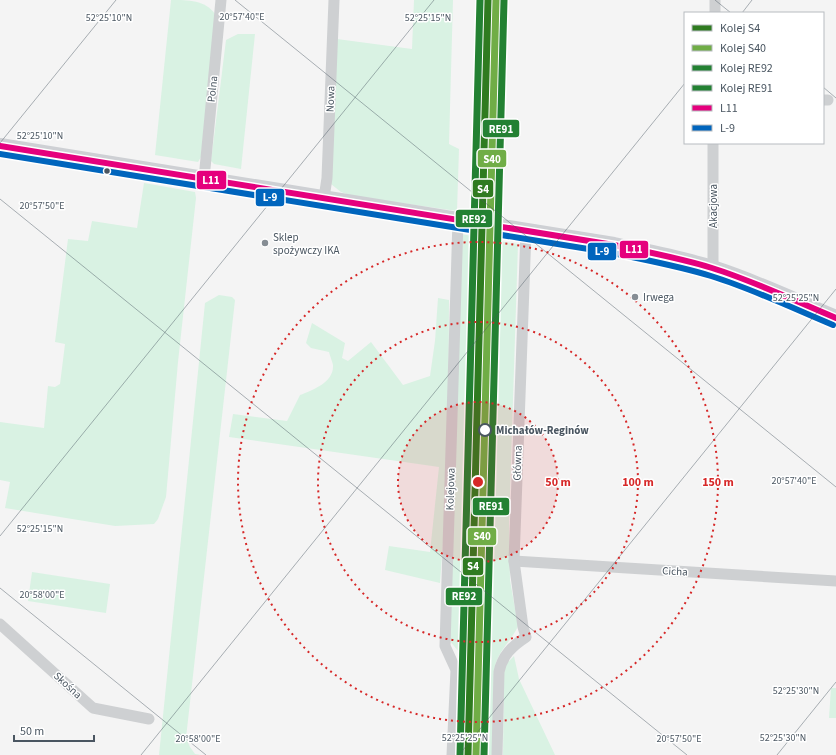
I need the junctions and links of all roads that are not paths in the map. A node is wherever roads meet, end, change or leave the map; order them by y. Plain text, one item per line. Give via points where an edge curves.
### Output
1 (221, 0) edge
2 (334, 0) edge
3 (715, 0) edge
4 (715, 12) edge
5 (713, 144) edge
6 (0, 146) edge
7 (204, 179) junction
8 (324, 198) junction
9 (458, 220) junction
10 (526, 231) junction
11 (713, 268) junction
12 (836, 318) edge
13 (514, 561) junction
14 (836, 580) edge
15 (0, 624) edge
16 (149, 720) dead end
17 (452, 755) edge
18 (497, 755) edge

1 - 7 street, Polna
2 - 8 street, Nowa
3 - 4 street
5 - 11 street, Akacjowa
6 - 7 main road
7 - 8 main road
8 - 9 main road
9 - 10 main road
9 - 17 street, Kolejowa via 445,646 456,670
10 - 11 main road via 614,245
10 - 13 street, Główna
11 - 12 main road
13 - 14 street, Cicha
13 - 18 street, Główna via 526,637 515,645 500,663
15 - 16 street, Skośna via 93,708

